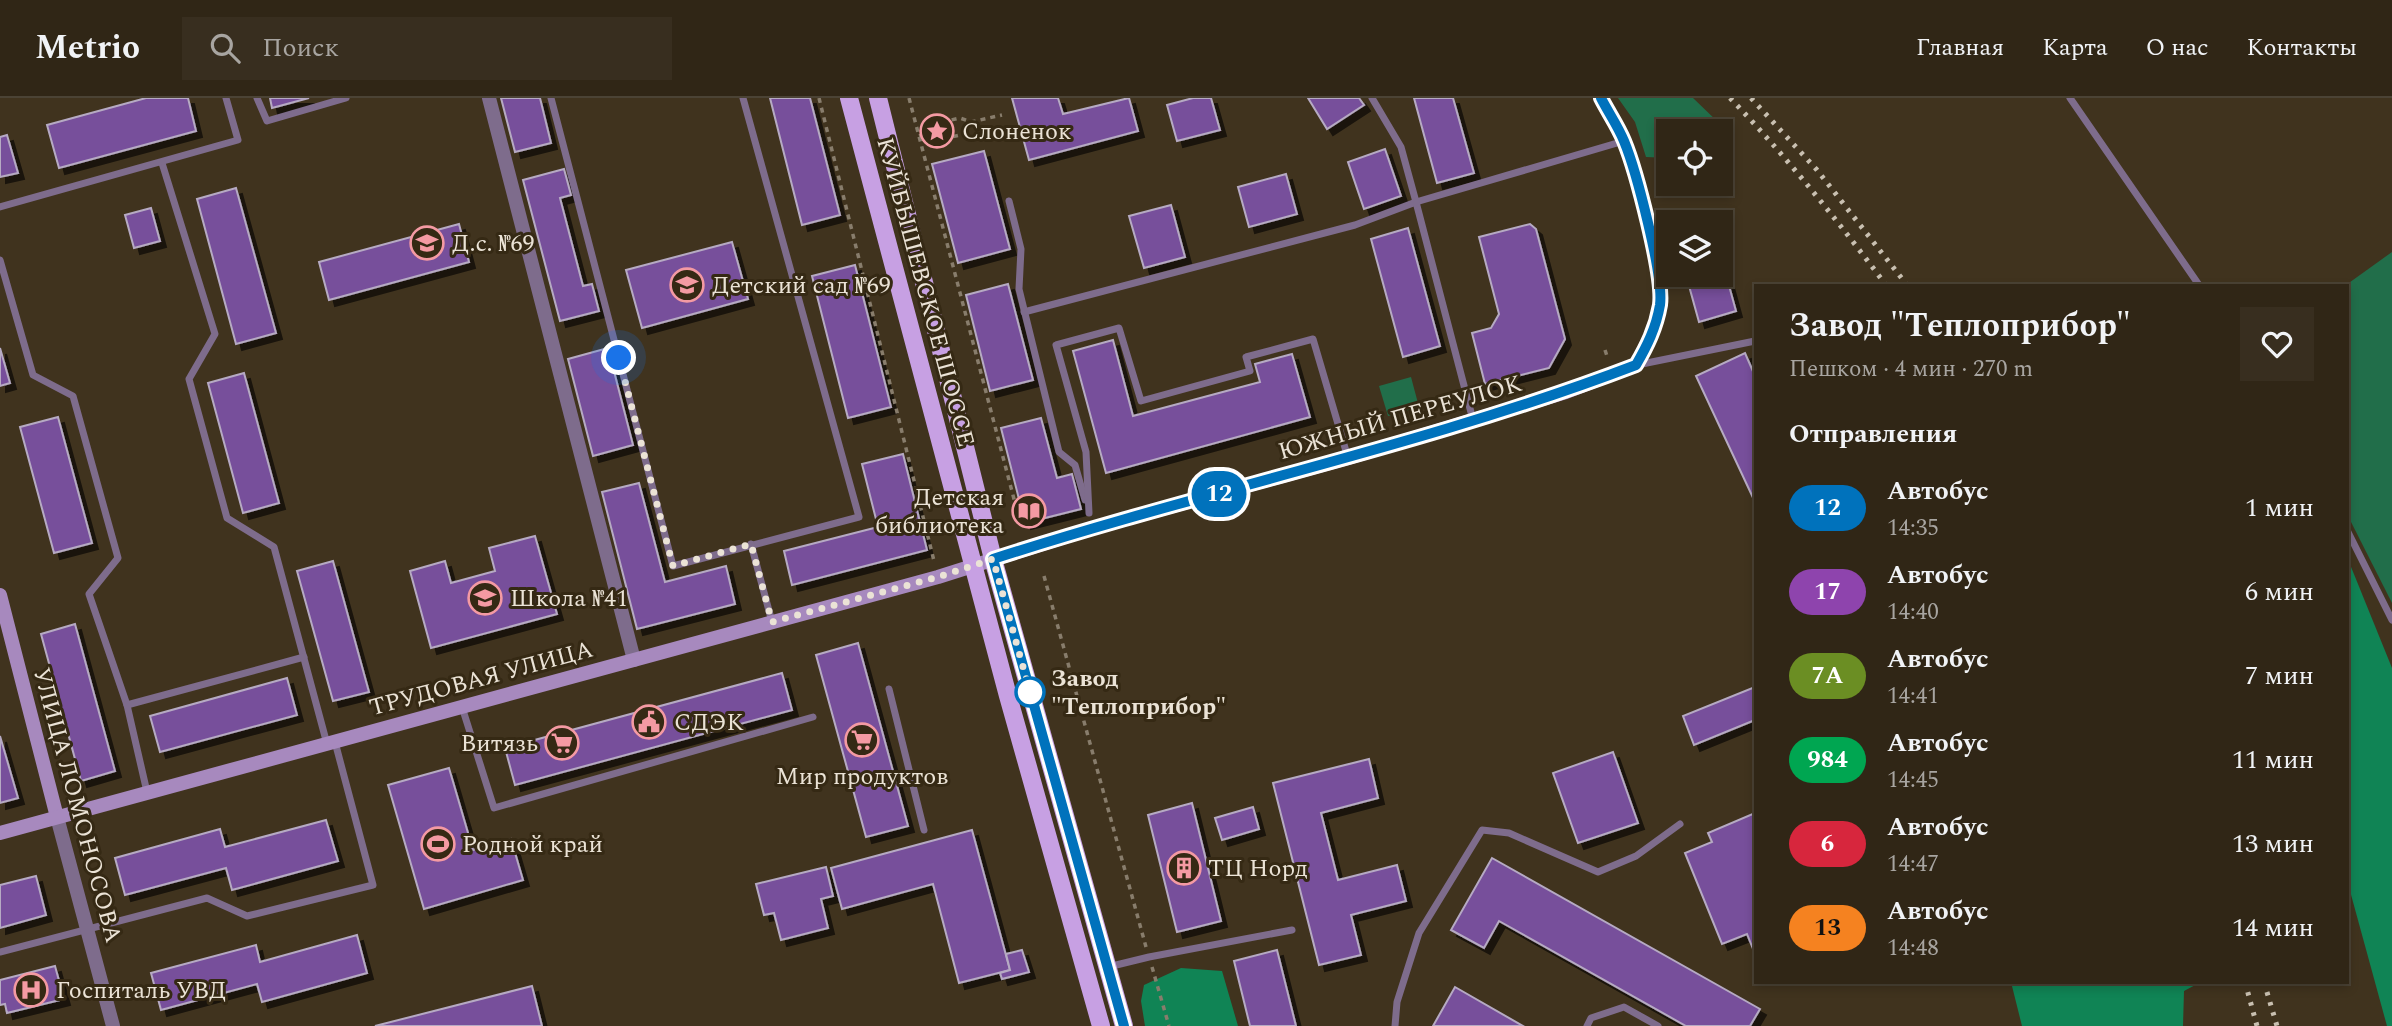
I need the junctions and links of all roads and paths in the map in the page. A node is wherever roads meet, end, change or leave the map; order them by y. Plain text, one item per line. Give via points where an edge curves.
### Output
1 (226, 98) edge
2 (257, 98) edge
3 (346, 98) edge
4 (489, 98) edge
5 (551, 98) edge
6 (743, 98) edge
7 (819, 98) edge
8 (849, 98) edge
9 (878, 98) edge
10 (909, 98) edge
11 (1372, 98) edge
12 (1601, 98) edge
13 (2070, 98) edge
14 (1002, 115) dead end
15 (971, 121) junction
16 (926, 134) junction
17 (919, 136) junction
18 (1624, 141) junction
19 (162, 163) junction
20 (1009, 201) dead end
21 (1416, 202) junction
22 (0, 207) edge
23 (0, 260) edge
24 (2198, 284) edge
25 (1024, 312) junction
26 (1754, 341) edge
27 (1605, 350) dead end
28 (1608, 359) dead end
29 (1636, 365) junction
30 (1473, 420) junction
31 (1348, 458) junction
32 (1091, 521) junction
33 (1020, 522) dead end
34 (2349, 534) edge
35 (751, 544) junction
36 (993, 559) junction
37 (934, 561) dead end
38 (974, 565) junction
39 (1044, 576) dead end
40 (0, 595) edge
41 (2392, 621) edge
42 (772, 622) junction
43 (303, 657) junction
44 (634, 660) junction
45 (889, 689) dead end
46 (127, 705) junction
47 (462, 707) junction
48 (813, 717) dead end
49 (331, 743) junction
50 (147, 793) junction
51 (57, 817) junction
52 (1680, 824) dead end
53 (924, 830) dead end
54 (0, 833) edge
55 (87, 929) junction
56 (1292, 930) dead end
57 (0, 952) edge
58 (1149, 957) junction
59 (1108, 967) junction
60 (113, 1026) edge
61 (1101, 1026) edge
62 (1124, 1026) edge
63 (1169, 1026) edge
64 (1395, 1026) edge
65 (1587, 1026) edge
66 (1658, 1026) edge

1 - 19 lane via 238,140
2 - 3 lane via 267,121
4 - 44 street
5 - 35 lane via 673,566
6 - 35 lane via 859,517
7 - 37 path
8 - 38 main road, КУЙБЫШЕВСКОЕ ШОССЕ
9 - 36 main road, КУЙБЫШЕВСКОЕ ШОССЕ
10 - 17 path
11 - 21 lane via 1401,147
12 - 18 street
13 - 24 lane
14 - 15 path
15 - 16 path via 960,118 929,125
15 - 16 path via 964,134 935,141
16 - 17 path
17 - 33 path
18 - 21 lane
18 - 29 street via 1657,272 1660,302 1653,335
19 - 22 lane
19 - 43 lane via 215,334 189,379 227,518 274,547
20 - 25 lane via 1021,249 1019,289
21 - 25 lane via 1355,225
21 - 30 lane
23 - 46 lane via 33,375 73,396 118,558 89,594
25 - 32 lane via 1059,452 1075,465
26 - 29 lane
27 - 28 path
29 - 30 street, ЮЖНЫЙ ПЕРЕУЛОК
30 - 31 street, ЮЖНЫЙ ПЕРЕУЛОК
31 - 32 street, ЮЖНЫЙ ПЕРЕУЛОК
31 - 32 lane via 1313,339 1246,357 1250,371 1141,401 1119,328 1056,345 1086,452
32 - 36 street, ЮЖНЫЙ ПЕРЕУЛОК
34 - 41 lane
35 - 42 lane
36 - 38 street, ЮЖНЫЙ ПЕРЕУЛОК
36 - 59 main road, КУЙБЫШЕВСКОЕ ШОССЕ
38 - 42 street, ТРУДОВАЯ УЛИЦА
38 - 61 main road, КУЙБЫШЕВСКОЕ ШОССЕ
39 - 58 path
40 - 51 street, УЛИЦА ЛОМОНОСОВА
42 - 44 street, ТРУДОВАЯ УЛИЦА
43 - 46 lane
43 - 49 lane
44 - 47 street, ТРУДОВАЯ УЛИЦА
45 - 53 lane
46 - 50 lane
47 - 48 lane via 494,808
47 - 49 street, ТРУДОВАЯ УЛИЦА
49 - 50 street, ТРУДОВАЯ УЛИЦА
49 - 55 lane via 373,886 247,916 207,898
50 - 51 street, ТРУДОВАЯ УЛИЦА
51 - 54 street, ТРУДОВАЯ УЛИЦА
51 - 55 street, УЛИЦА ЛОМОНОСОВА
52 - 64 lane via 1636,856 1598,872 1509,833 1482,830 1419,933 1397,1002
55 - 57 lane
55 - 60 street, УЛИЦА ЛОМОНОСОВА
56 - 58 lane
58 - 59 lane
58 - 63 path
59 - 62 main road, КУЙБЫШЕВСКОЕ ШОССЕ
65 - 66 lane via 1591,1018 1624,1007

